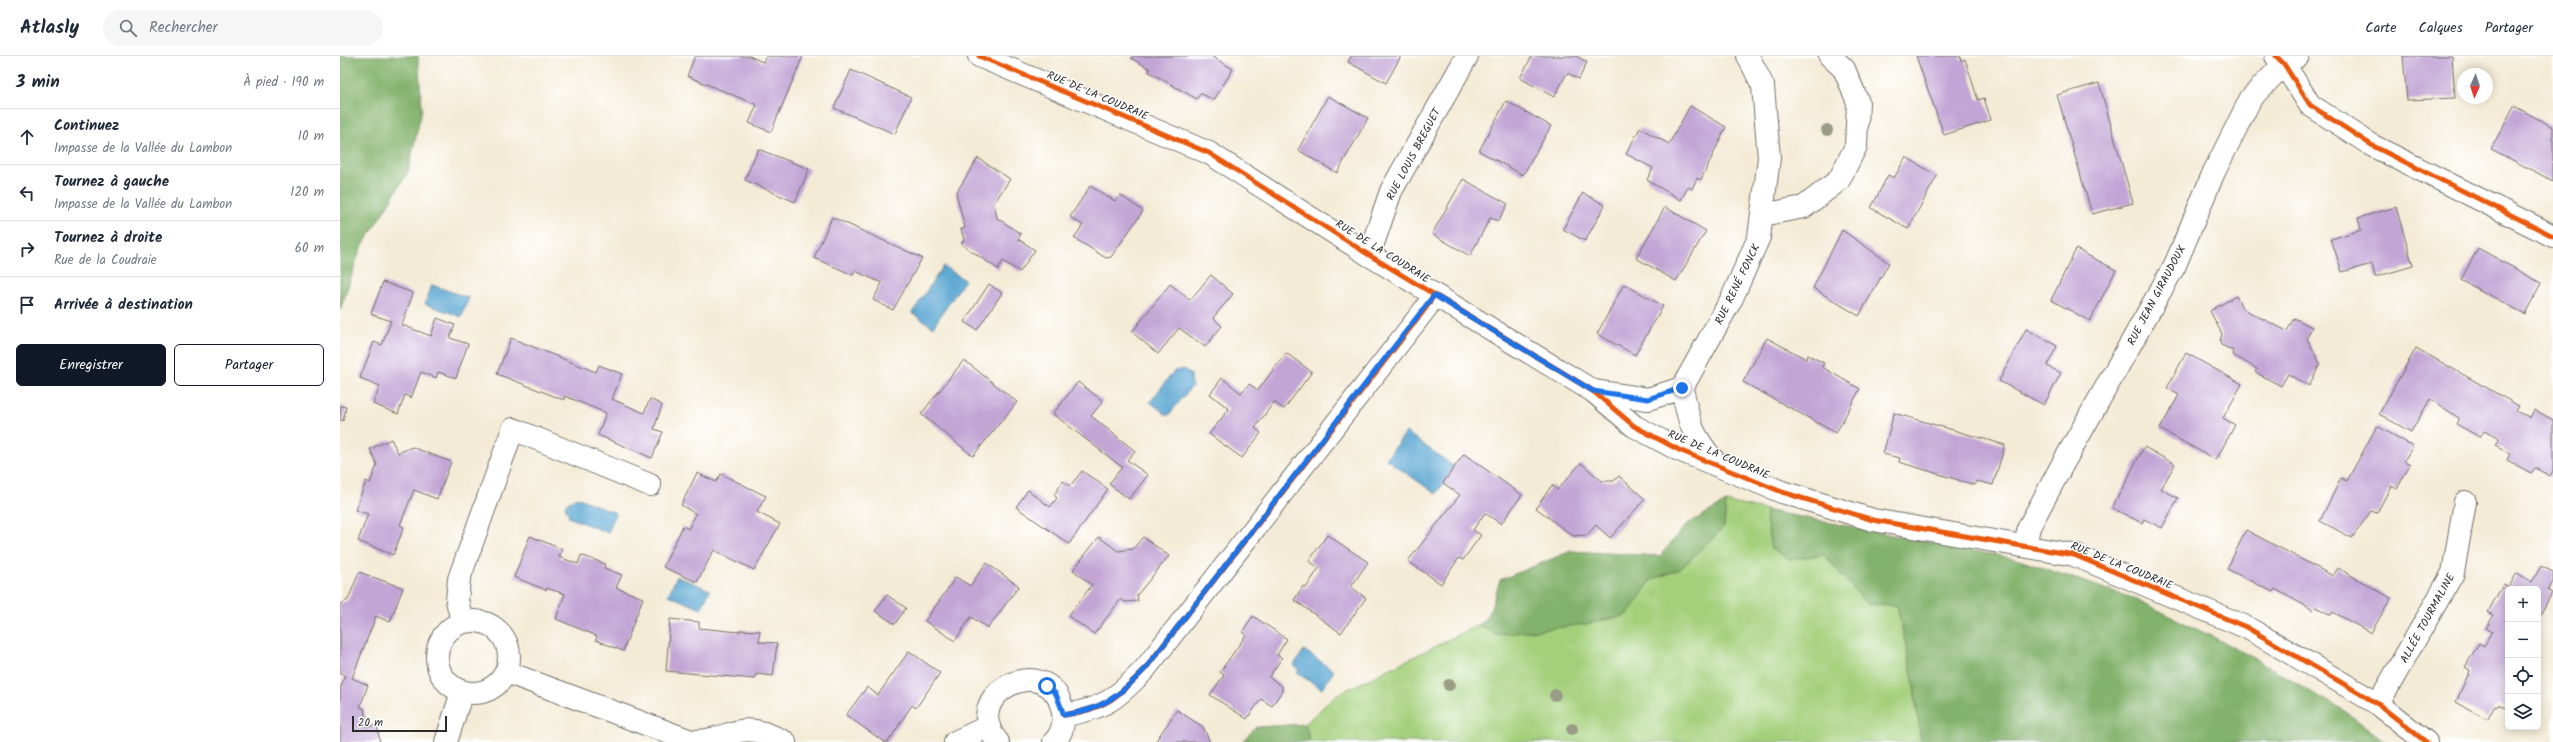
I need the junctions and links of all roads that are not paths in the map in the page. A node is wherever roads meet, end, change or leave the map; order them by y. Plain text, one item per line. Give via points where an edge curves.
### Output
1 (979, 56) edge
2 (1467, 56) edge
3 (1748, 56) edge
4 (1830, 56) edge
5 (2286, 59) edge
6 (1762, 215) junction
7 (2553, 236) edge
8 (1369, 255) junction
9 (1434, 295) junction
10 (1682, 388) junction
11 (1593, 391) junction
12 (1717, 464) junction
13 (650, 485) dead end
14 (2465, 502) dead end
15 (2025, 546) junction
16 (462, 622) junction
17 (506, 672) junction
18 (462, 692) junction
19 (2378, 704) junction
20 (1064, 715) junction
21 (994, 734) edge
22 (446, 742) edge
23 (785, 742) edge
24 (955, 742) edge
25 (1054, 742) edge
26 (2426, 742) edge

1 - 8 street, RUE DE LA COUDRAIE via 1209,153
2 - 8 street, RUE LOUIS BREGUET via 1391,191
3 - 6 street, RUE RENÉ FONCK via 1763,86 1769,158
4 - 6 street via 1844,69 1858,102 1856,146 1839,180 1804,207
5 - 7 street via 2310,105 2366,142
5 - 15 street, RUE JEAN GIRAUDOUX via 2251,98 2238,122 2174,265 2029,527
6 - 10 street, RUE RENÉ FONCK via 1759,237 1732,298
8 - 9 street, RUE DE LA COUDRAIE
9 - 11 street, RUE DE LA COUDRAIE
9 - 20 street via 1145,669 1107,704 1086,712
10 - 11 street, RUE DE LA COUDRAIE via 1648,399
10 - 12 street, RUE DE LA COUDRAIE via 1689,420 1699,444
11 - 12 street, RUE DE LA COUDRAIE via 1634,426 1679,450
12 - 15 street, RUE DE LA COUDRAIE via 1782,492 1873,520
13 - 16 street via 513,429 459,579 457,600
14 - 19 street, ALLÉE TOURMALINE via 2453,573
15 - 19 street, RUE DE LA COUDRAIE via 2074,554 2246,627
16 - 17 street via 474,620 496,629 508,648
16 - 18 street via 443,635 436,657 443,679
17 - 18 street via 493,688 472,694
17 - 23 street via 691,741 712,740 741,731 763,733
18 - 22 street
19 - 26 street, RUE DE LA COUDRAIE
20 - 21 street via 1056,694 1047,686 1037,681 1015,681 996,694 988,715
20 - 25 street via 1063,727
21 - 24 street

